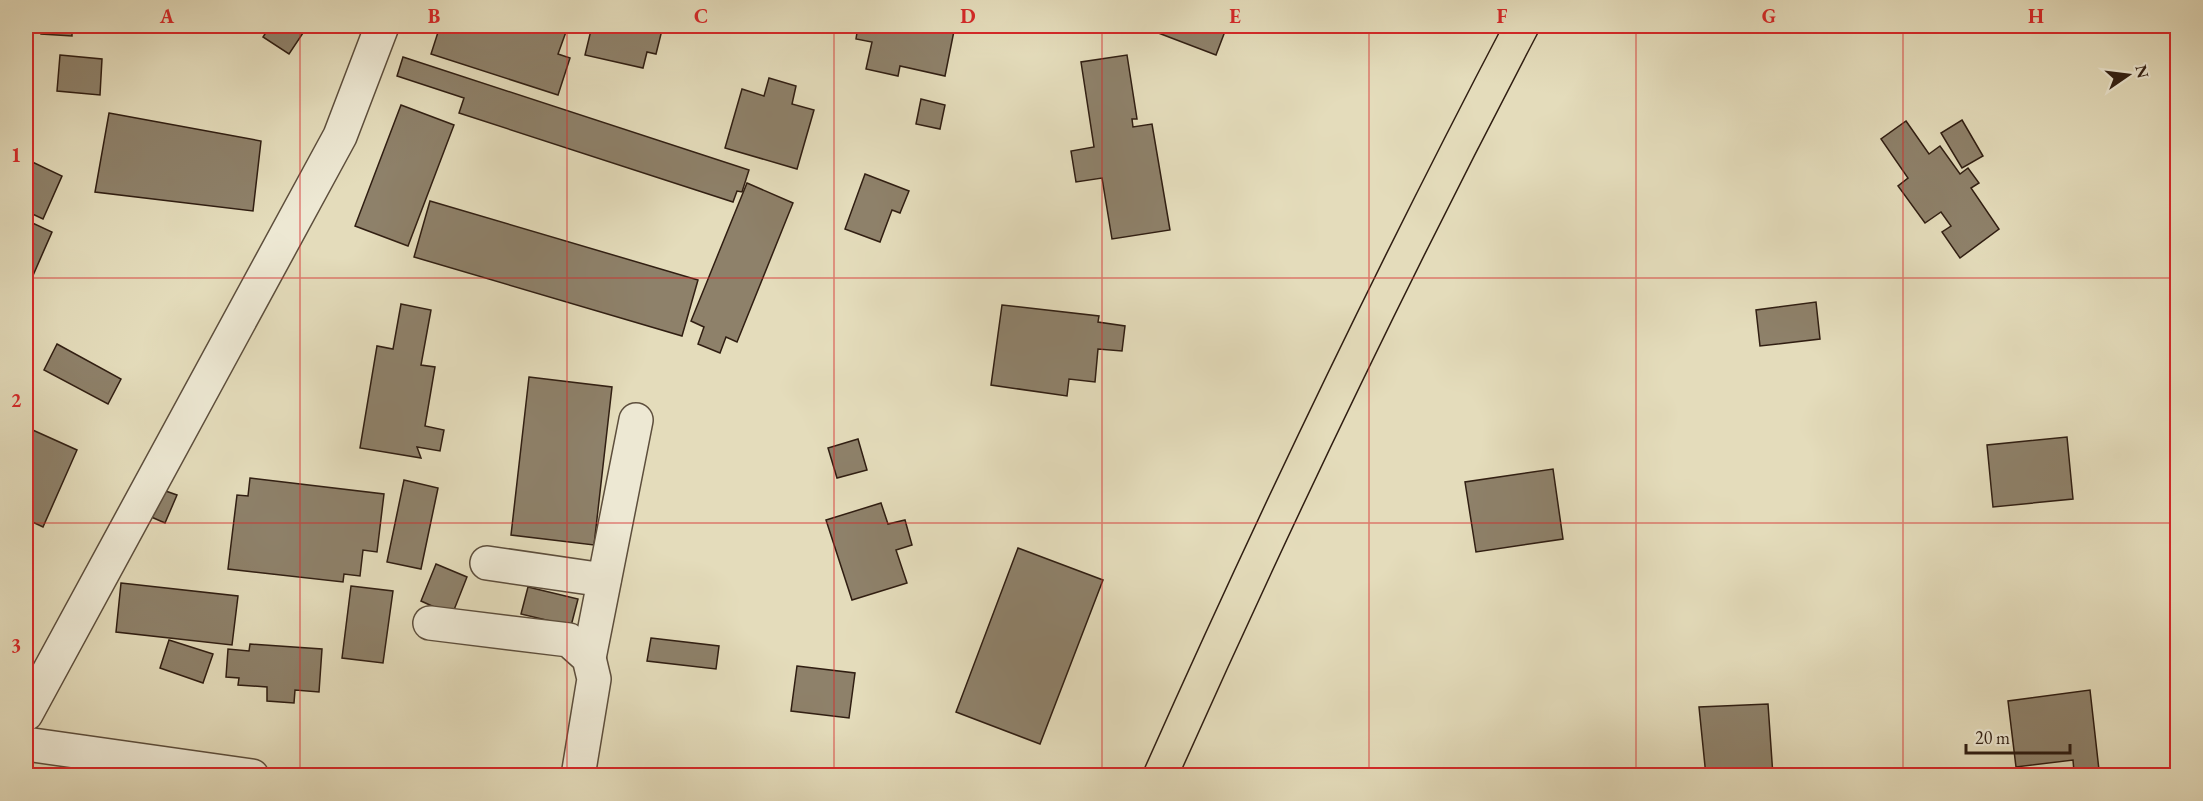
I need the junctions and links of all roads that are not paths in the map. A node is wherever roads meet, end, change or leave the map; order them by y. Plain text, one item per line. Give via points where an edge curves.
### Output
1 (382, 26) edge
2 (1521, 26) edge
3 (636, 420) dead end
4 (487, 563) dead end
5 (604, 580) junction
6 (430, 623) dead end
7 (589, 658) junction
8 (26, 714) edge
9 (26, 744) edge
10 (252, 776) edge
11 (578, 776) edge
12 (1160, 776) edge

1 - 8 street via 340,136
2 - 12 main road via 1387,288 1264,545
3 - 5 street
4 - 5 street
5 - 7 street
6 - 7 street via 569,640
7 - 11 street via 594,679
9 - 10 street

